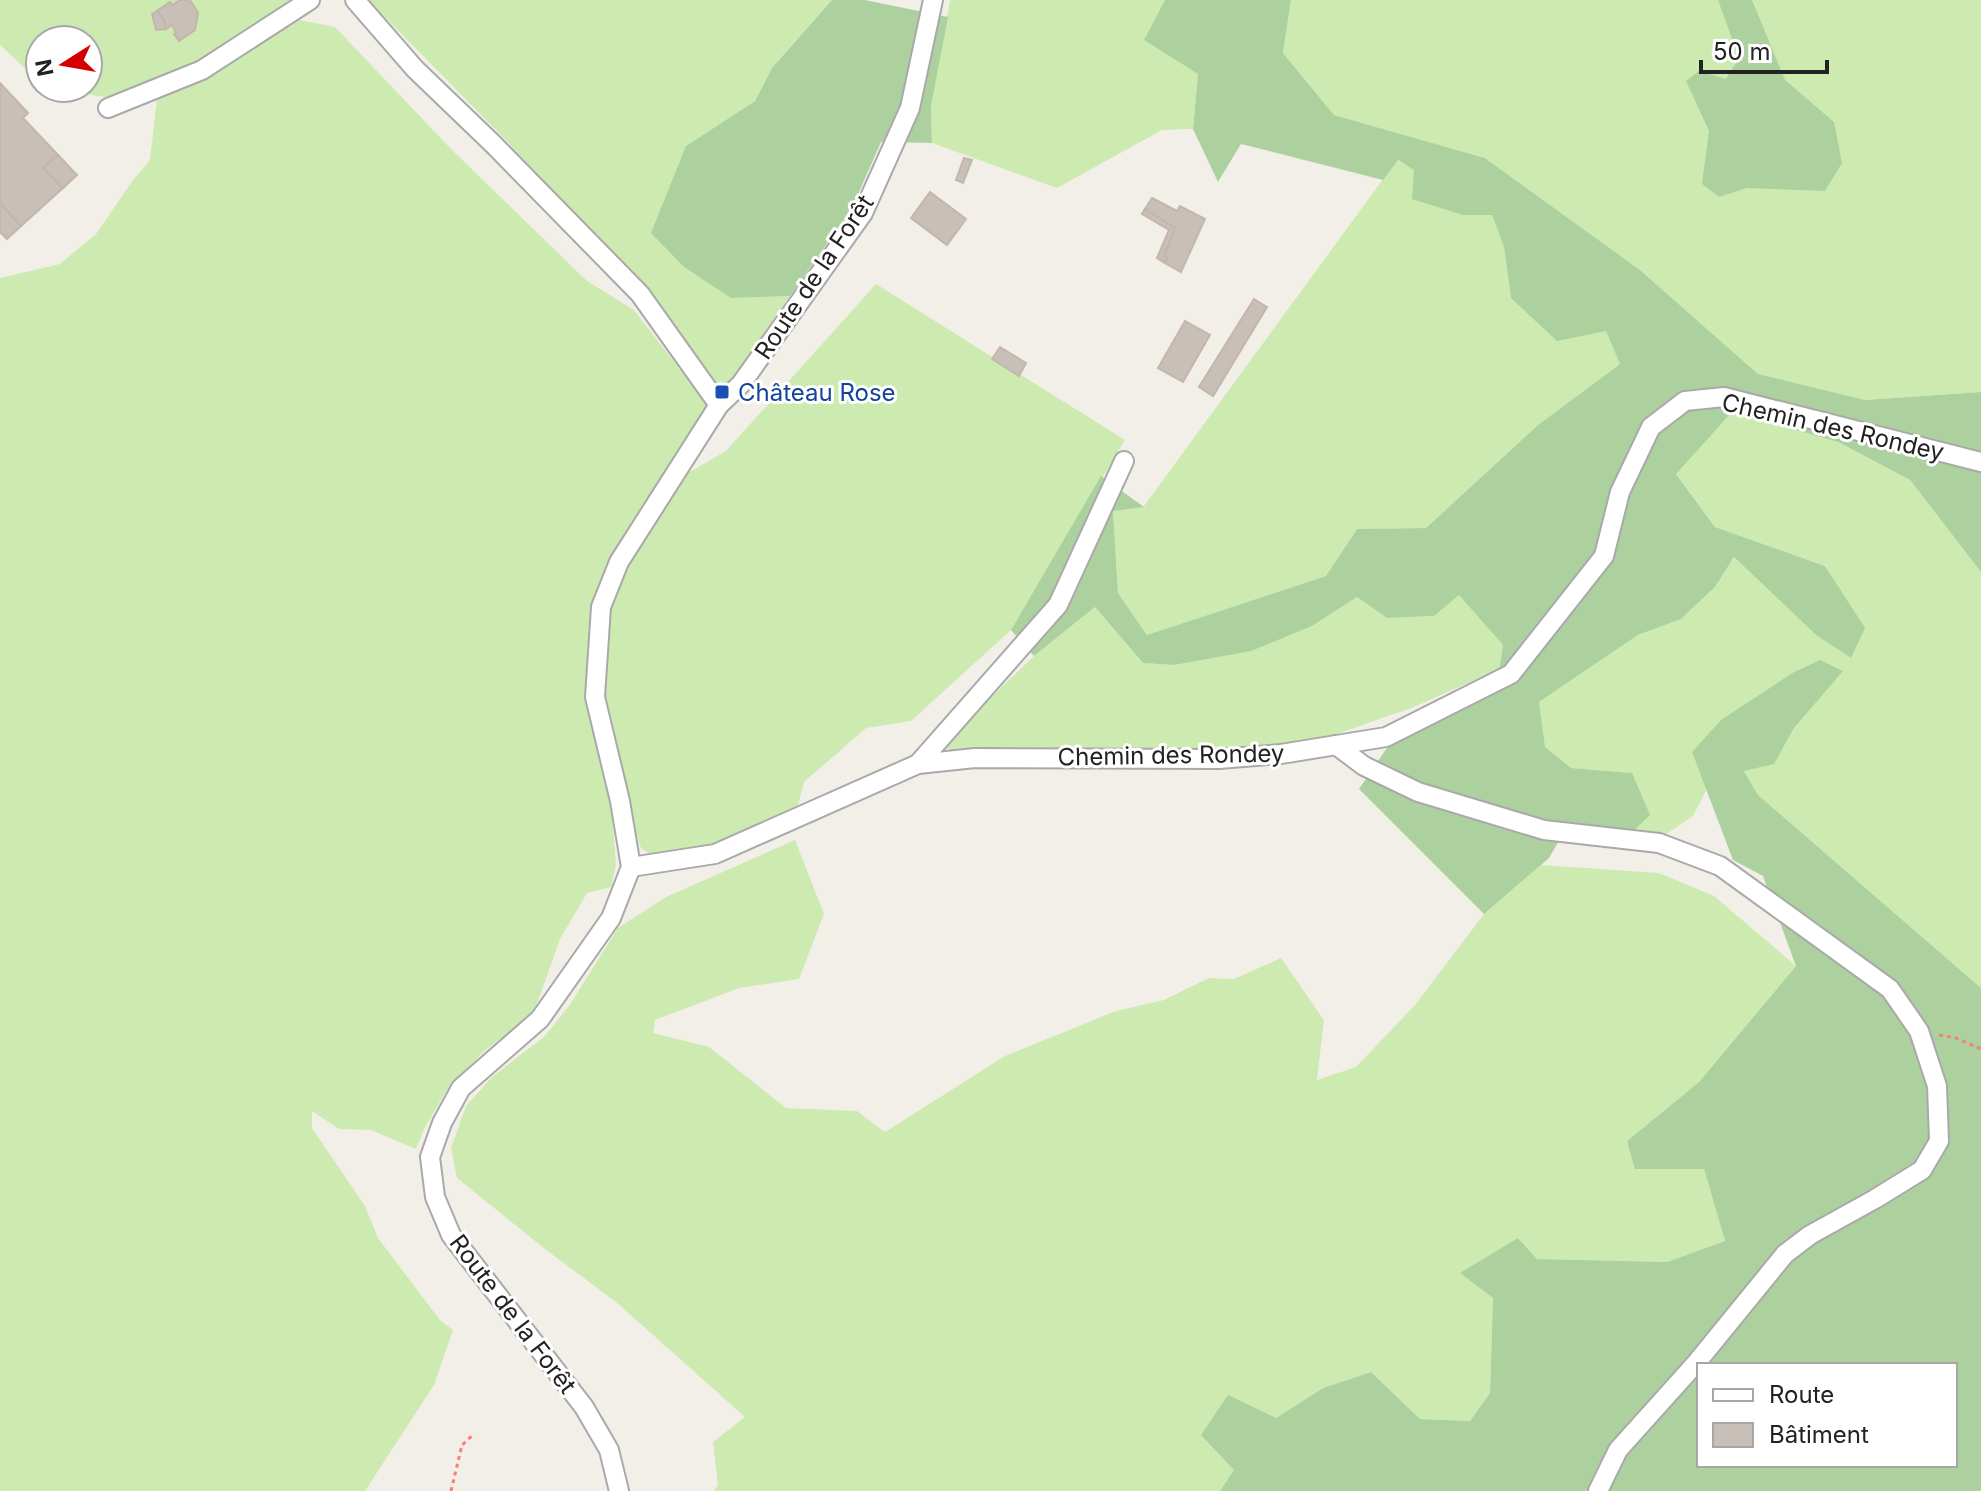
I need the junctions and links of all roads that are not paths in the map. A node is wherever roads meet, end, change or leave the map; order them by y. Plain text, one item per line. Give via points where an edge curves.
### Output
1 (310, 0) edge
2 (355, 0) edge
3 (933, 0) edge
4 (108, 108) dead end
5 (719, 405) junction
6 (1124, 461) dead end
7 (1981, 462) edge
8 (1336, 745) junction
9 (918, 764) junction
10 (631, 867) junction
11 (619, 1491) edge
12 (1598, 1491) edge

1 - 4 street via 202,70
2 - 5 street via 415,69 640,294
3 - 5 street, Route de la Forêt via 910,108 863,213 741,384
5 - 10 street, Route de la Forêt via 619,562 601,607 595,697
6 - 9 street via 1058,605
7 - 8 street, Chemin des Rondey via 1724,397 1685,401 1651,427 1620,492 1604,556 1511,674 1386,737
8 - 9 street, Chemin des Rondey via 1219,759 975,758
8 - 12 street via 1364,766 1418,792 1544,830 1659,843 1720,866 1890,989 1919,1031 1937,1086 1939,1141 1922,1170 1785,1254 1618,1450
9 - 10 street, Chemin des Rondey via 715,854
10 - 11 street, Route de la Forêt via 611,918 540,1019 461,1088 430,1157 435,1197 451,1235 584,1407 609,1450

